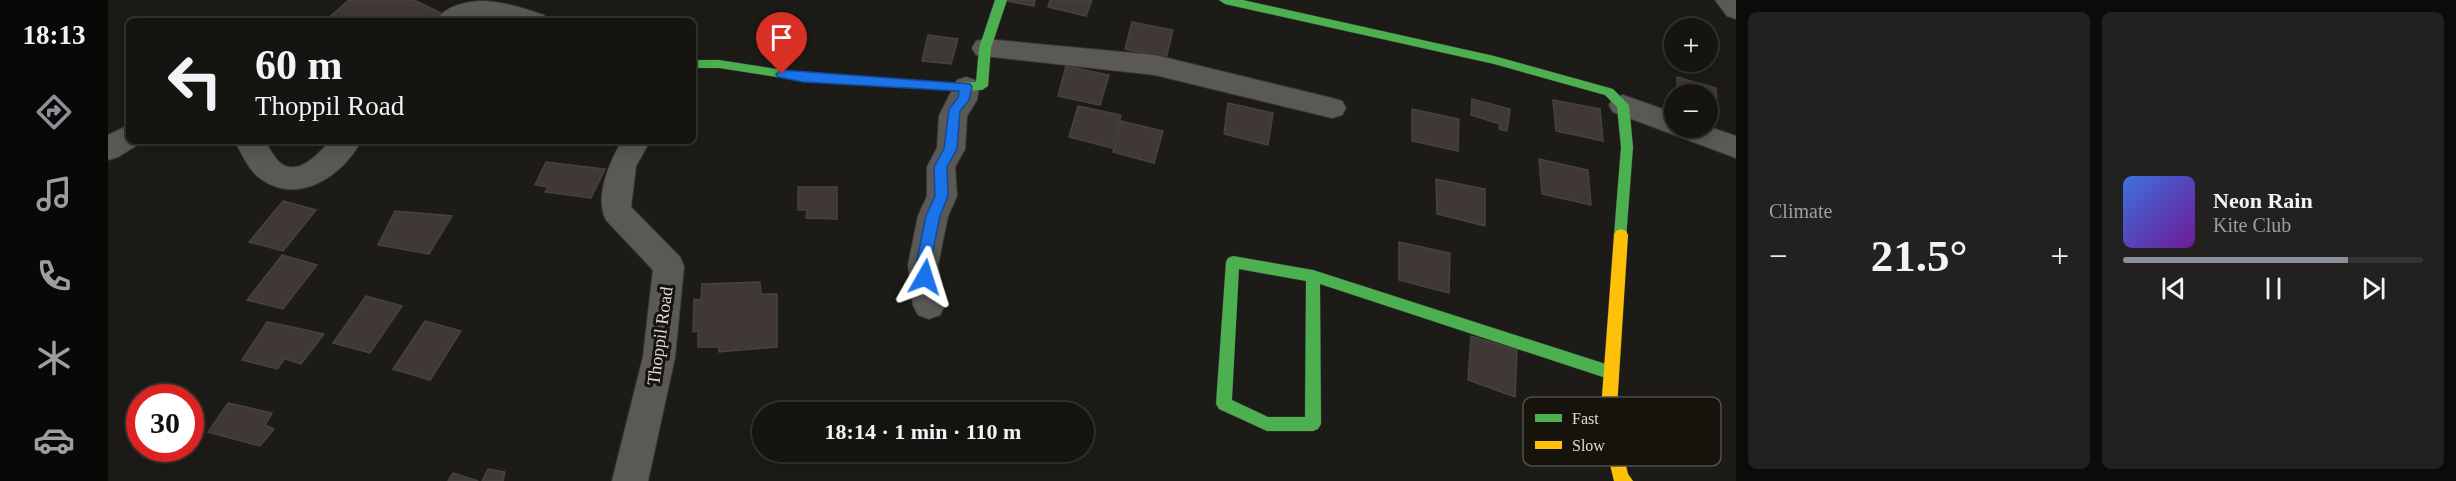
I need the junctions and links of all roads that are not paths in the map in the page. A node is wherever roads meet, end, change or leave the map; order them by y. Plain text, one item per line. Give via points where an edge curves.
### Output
1 (1000, 0) edge
2 (1225, 0) edge
3 (1727, 0) edge
4 (1736, 10) edge
5 (452, 18) edge
6 (526, 18) edge
7 (985, 48) junction
8 (696, 64) edge
9 (966, 87) junction
10 (1623, 105) junction
11 (1332, 108) dead end
12 (1664, 120) edge
13 (126, 138) edge
14 (1711, 138) edge
15 (251, 144) edge
16 (344, 144) edge
17 (634, 144) edge
18 (1736, 147) edge
19 (108, 149) edge
20 (1313, 276) junction
21 (929, 305) dead end
22 (1612, 373) junction
23 (1610, 397) edge
24 (630, 481) edge

1 - 7 street
2 - 10 street via 1494,60 1609,92
3 - 4 street
5 - 6 street via 467,7 488,6
7 - 9 street via 982,86
7 - 11 street via 1155,65
8 - 9 street via 803,77
9 - 21 street via 953,116 951,149 941,167 942,196 933,216 923,265
10 - 12 street
10 - 22 street via 1626,147
13 - 19 street
14 - 18 street
15 - 16 street via 269,170 281,177 303,177 324,168
17 - 24 street, Thoppil Road via 622,166 616,211 669,266 659,357
20 - 20 street via 1313,424 1268,424 1224,404 1233,262
20 - 22 street
22 - 23 street

